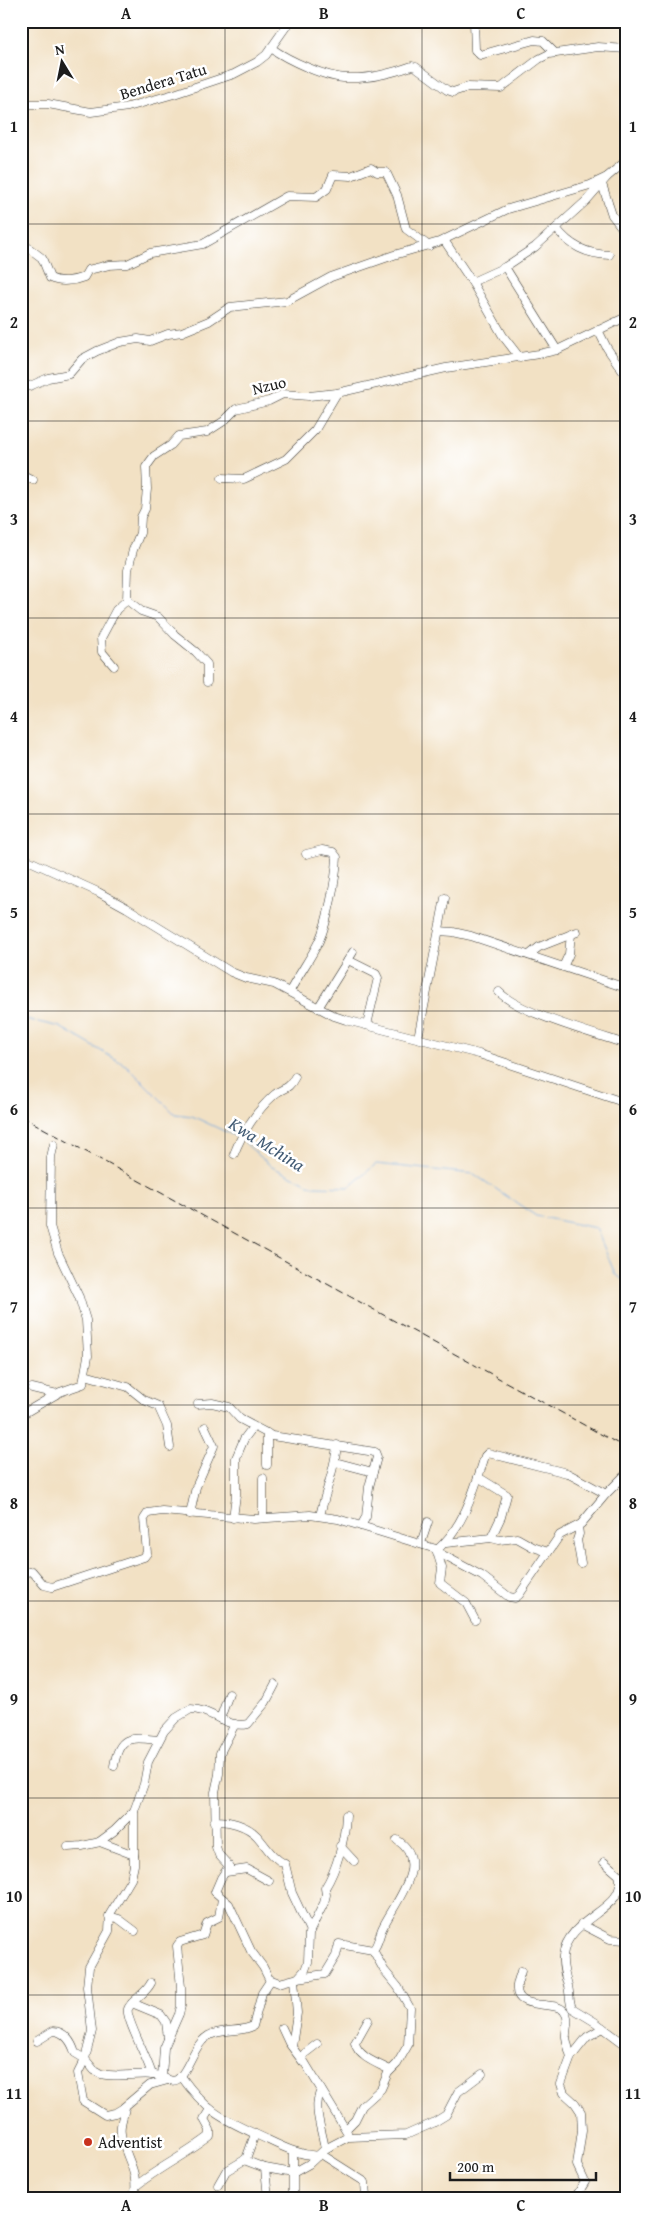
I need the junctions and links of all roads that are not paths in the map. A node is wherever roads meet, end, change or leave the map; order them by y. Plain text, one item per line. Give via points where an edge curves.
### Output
1 (290, 21) edge
2 (474, 21) edge
3 (271, 48) junction
4 (626, 49) edge
5 (555, 53) junction
6 (21, 104) edge
7 (626, 161) edge
8 (604, 181) junction
9 (556, 228) junction
10 (626, 233) edge
11 (21, 239) edge
12 (444, 240) junction
13 (429, 246) junction
14 (609, 255) dead end
15 (505, 267) junction
16 (472, 282) junction
17 (626, 317) edge
18 (598, 330) junction
19 (557, 350) junction
20 (520, 358) junction
21 (626, 376) edge
22 (21, 384) edge
23 (337, 392) junction
24 (21, 474) edge
25 (222, 478) dead end
26 (34, 480) dead end
27 (128, 600) junction
28 (114, 666) dead end
29 (208, 682) dead end
30 (306, 854) dead end
31 (21, 857) edge
32 (445, 898) dead end
33 (439, 931) junction
34 (353, 952) dead end
35 (529, 955) junction
36 (348, 960) junction
37 (563, 967) junction
38 (626, 988) edge
39 (290, 991) junction
40 (499, 992) dead end
41 (318, 1008) junction
42 (367, 1025) junction
43 (418, 1038) junction
44 (626, 1044) edge
45 (295, 1078) dead end
46 (626, 1103) edge
47 (54, 1144) dead end
48 (234, 1154) dead end
49 (85, 1375) junction
50 (32, 1388) dead end
51 (57, 1394) junction
52 (198, 1404) dead end
53 (21, 1415) edge
54 (205, 1427) dead end
55 (253, 1427) junction
56 (267, 1433) junction
57 (337, 1445) junction
58 (170, 1447) dead end
59 (336, 1462) junction
60 (267, 1464) dead end
61 (373, 1472) junction
62 (626, 1474) edge
63 (478, 1477) junction
64 (263, 1478) dead end
65 (606, 1494) junction
66 (190, 1514) junction
67 (320, 1516) junction
68 (233, 1518) junction
69 (263, 1518) junction
70 (428, 1522) dead end
71 (361, 1526) junction
72 (578, 1527) junction
73 (491, 1538) junction
74 (446, 1543) junction
75 (422, 1544) junction
76 (438, 1552) junction
77 (548, 1552) junction
78 (581, 1563) dead end
79 (21, 1574) edge
80 (475, 1620) dead end
81 (275, 1685) dead end
82 (229, 1694) dead end
83 (228, 1724) junction
84 (158, 1740) junction
85 (114, 1766) dead end
86 (134, 1811) junction
87 (346, 1816) dead end
88 (214, 1822) junction
89 (397, 1840) dead end
90 (99, 1842) junction
91 (340, 1846) junction
92 (68, 1847) dead end
93 (134, 1855) junction
94 (354, 1861) dead end
95 (604, 1862) dead end
96 (226, 1872) junction
97 (269, 1881) dead end
98 (222, 1899) junction
99 (109, 1916) junction
100 (580, 1924) junction
101 (135, 1931) dead end
102 (310, 1931) junction
103 (626, 1940) edge
104 (373, 1950) junction
105 (521, 1971) dead end
106 (296, 1979) junction
107 (270, 1980) junction
108 (151, 1983) dead end
109 (132, 2003) junction
110 (368, 2020) dead end
111 (282, 2028) dead end
112 (603, 2028) junction
113 (168, 2038) junction
114 (37, 2041) dead end
115 (317, 2044) dead end
116 (626, 2045) edge
117 (292, 2046) junction
118 (571, 2056) junction
119 (85, 2059) junction
120 (303, 2062) junction
121 (390, 2070) junction
122 (482, 2074) dead end
123 (152, 2075) junction
124 (181, 2076) junction
125 (165, 2078) junction
126 (321, 2090) junction
127 (124, 2107) junction
128 (210, 2109) junction
129 (347, 2133) junction
130 (255, 2134) junction
131 (292, 2152) junction
132 (322, 2153) junction
133 (244, 2160) junction
134 (265, 2168) junction
135 (293, 2174) junction
136 (137, 2185) junction
137 (218, 2185) dead end
138 (134, 2198) edge
139 (268, 2198) edge
140 (294, 2198) edge
141 (366, 2198) edge
142 (575, 2198) edge

1 - 3 street, Bendera Tatu
2 - 5 street via 475,50 480,55 534,40 543,41
3 - 5 street via 288,60 336,77 383,74 412,66 452,92 468,87 501,88 539,59
3 - 6 street, Bendera Tatu via 257,62 234,74 128,107 91,112 48,104
4 - 5 street via 598,47
7 - 8 street
8 - 9 street
8 - 10 street via 612,215
8 - 12 street via 508,209
9 - 14 street via 579,249
9 - 15 street
11 - 13 street via 42,258 50,278 77,279 100,266 127,264 150,253 204,244 287,196 316,197 327,189 334,174 351,176 371,168 386,172 397,195 406,229
12 - 13 street
12 - 16 street
13 - 22 street via 331,277 287,301 230,308 182,332 150,341 120,342 88,354 69,374 30,386
15 - 16 street
15 - 19 street
16 - 20 street via 503,336
17 - 18 street, Nzuo
18 - 19 street, Nzuo
18 - 21 street
19 - 20 street, Nzuo
20 - 23 street, Nzuo via 446,368
23 - 25 street via 315,430 286,458 244,479
23 - 27 street, Nzuo via 309,396 289,393 245,405 214,428 182,434 154,456 146,467 145,509 128,570
24 - 26 street
27 - 28 street via 116,610 101,638 102,652
27 - 29 street via 141,611 158,617 196,652 206,664
30 - 39 street via 322,850 333,852 337,857 336,870 324,928
31 - 39 street via 120,904 231,972
32 - 33 street
33 - 35 street via 471,936
33 - 43 street
34 - 36 street
35 - 37 street
35 - 37 street via 539,947 574,933
36 - 41 street
36 - 42 street via 378,978
37 - 38 street
39 - 41 street
40 - 44 street via 512,1003
41 - 42 street
42 - 43 street
43 - 46 street via 479,1054
45 - 48 street via 262,1109 240,1138
47 - 49 street via 50,1226 86,1320
49 - 51 street via 82,1385
49 - 58 street via 128,1387 158,1406 167,1426
50 - 51 street
51 - 53 street
52 - 55 street via 229,1407 237,1417
54 - 66 street via 214,1445
55 - 56 street
55 - 68 street via 236,1459
56 - 57 street
56 - 60 street
57 - 59 street
57 - 61 street via 375,1452
59 - 61 street
59 - 67 street
61 - 71 street
62 - 65 street
63 - 65 street via 485,1456 491,1452 567,1473
63 - 73 street via 507,1495
63 - 74 street via 462,1520
64 - 69 street
65 - 72 street
66 - 68 street
66 - 79 street via 162,1511 145,1515 144,1557 52,1587 44,1585 32,1571
67 - 69 street
67 - 71 street
68 - 69 street
70 - 75 street
71 - 75 street
72 - 77 street via 560,1534
72 - 78 street
73 - 74 street
73 - 77 street via 517,1538
74 - 76 street
75 - 76 street
76 - 77 street via 482,1576 512,1598 519,1595
76 - 80 street via 442,1568 440,1583 466,1603
81 - 83 street via 249,1723
82 - 83 street
83 - 84 street via 190,1709 172,1722
83 - 88 street via 220,1753
84 - 85 street via 124,1742 116,1752
84 - 86 street
86 - 90 street
86 - 93 street
87 - 91 street
88 - 96 street via 216,1847 229,1866
88 - 102 street via 228,1821 250,1831 272,1856 285,1864 292,1893
89 - 104 street via 409,1849 413,1865 399,1901
90 - 92 street
90 - 93 street
91 - 94 street
91 - 102 street via 336,1869 325,1888 324,1903
93 - 99 street via 130,1882
95 - 100 street via 619,1875 619,1888 607,1907
96 - 97 street via 247,1870
96 - 98 street via 215,1890
98 - 107 street via 229,1904 251,1951
98 - 113 street via 219,1917 207,1923 203,1935 178,1945 181,2006
99 - 101 street
99 - 119 street via 109,1931 89,1970 92,2032
100 - 103 street via 610,1939
100 - 112 street via 568,1940 563,1955 570,2004
102 - 106 street via 308,1962
104 - 106 street via 339,1944 325,1974
104 - 121 street via 410,2008 408,2046
105 - 118 street via 517,1987 520,1996 534,2005 558,2007 566,2013 566,2037
106 - 107 street via 279,1983
106 - 117 street via 297,2013
107 - 124 street via 253,2026 221,2031 207,2037
108 - 109 street via 144,1994
109 - 113 street via 161,2015 166,2022
109 - 123 street via 128,2018
110 - 121 street via 356,2046 365,2056
111 - 117 street
112 - 116 street
112 - 118 street via 587,2037
113 - 125 street via 164,2048
114 - 119 street via 56,2031 71,2042 75,2053
115 - 120 street via 302,2055
117 - 120 street
118 - 142 street via 561,2084 581,2112 577,2165 586,2180
119 - 123 street via 101,2074
119 - 127 street via 78,2073 83,2101 105,2115
120 - 126 street
121 - 129 street via 381,2089 361,2108
122 - 129 street via 458,2092 446,2115 416,2132
123 - 125 street
124 - 125 street via 175,2080
124 - 128 street
125 - 127 street via 152,2084
126 - 129 street
126 - 132 street via 316,2107
127 - 136 street via 120,2132
128 - 130 street via 231,2124
128 - 136 street via 204,2119 210,2136
129 - 132 street
130 - 131 street
130 - 133 street
131 - 132 street
131 - 135 street
132 - 135 street
132 - 141 street via 364,2182
133 - 134 street
133 - 137 street via 226,2171
134 - 135 street
134 - 139 street
135 - 140 street
136 - 138 street

